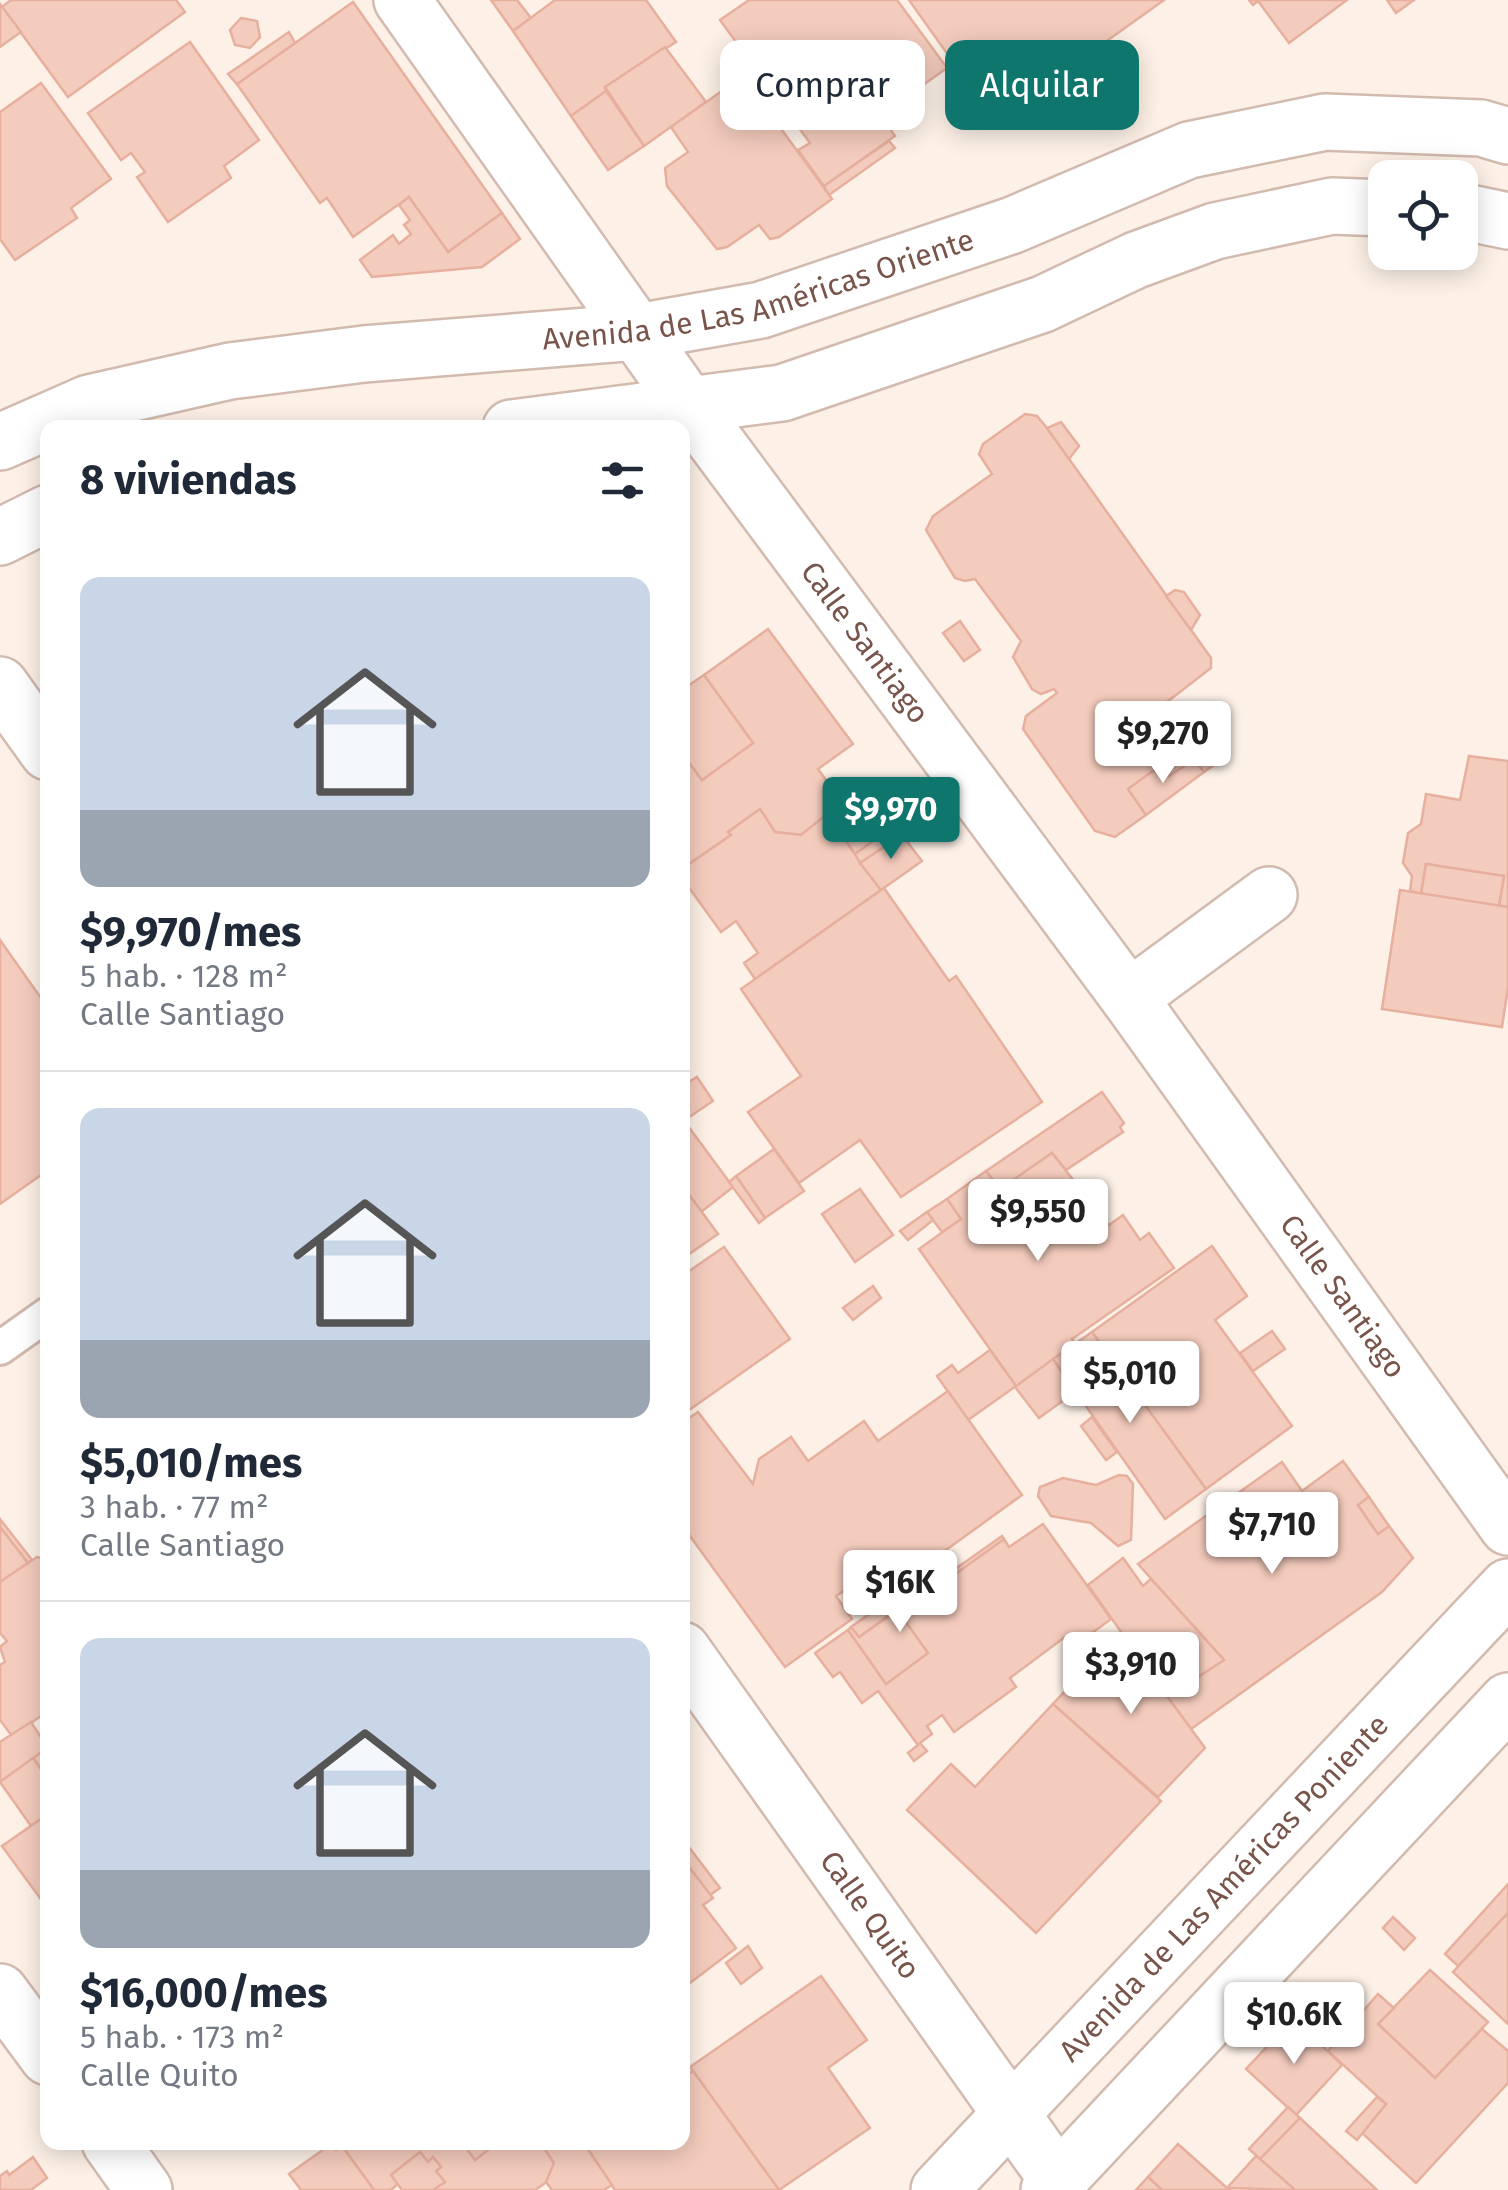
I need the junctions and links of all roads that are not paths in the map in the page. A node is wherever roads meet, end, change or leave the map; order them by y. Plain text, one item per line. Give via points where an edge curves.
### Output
1 (402, 0) edge
2 (1508, 136) edge
3 (1103, 188) junction
4 (1368, 207) edge
5 (1478, 215) edge
6 (1508, 221) edge
7 (1136, 260) junction
8 (637, 332) junction
9 (690, 406) junction
10 (50, 420) edge
11 (575, 420) edge
12 (40, 424) edge
13 (0, 442) edge
14 (40, 517) edge
15 (0, 537) edge
16 (0, 685) edge
17 (40, 741) edge
18 (1269, 894) dead end
19 (1129, 998) junction
20 (40, 1320) edge
21 (0, 1348) edge
22 (1508, 1528) edge
23 (1508, 1587) edge
24 (690, 1661) edge
25 (1508, 1701) edge
26 (0, 1992) edge
27 (40, 2046) edge
28 (1010, 2112) junction
29 (116, 2150) edge
30 (1053, 2185) edge
31 (144, 2190) edge
32 (939, 2190) edge

1 - 8 street, Calle Santiago
2 - 3 street, Avenida de Las Américas Oriente via 1481,128 1324,122 1189,150
3 - 7 street
3 - 8 street, Avenida de Las Américas Oriente via 761,310
4 - 7 street via 1332,206 1215,230
5 - 6 street
7 - 9 street via 1043,304 782,392
8 - 9 street, Calle Santiago
8 - 10 street, Avenida de Las Américas Oriente via 230,371 89,403
9 - 11 street
9 - 19 street, Calle Santiago
12 - 13 street, Avenida de Las Américas Oriente
14 - 15 street
16 - 17 street
18 - 19 street
19 - 22 street, Calle Santiago
20 - 21 lane
23 - 28 street, Avenida de Las Américas Poniente
24 - 28 street, Calle Quito
25 - 30 street
26 - 27 street
28 - 30 street, Calle Quito
28 - 32 street, Avenida de Las Américas Poniente
29 - 31 street

